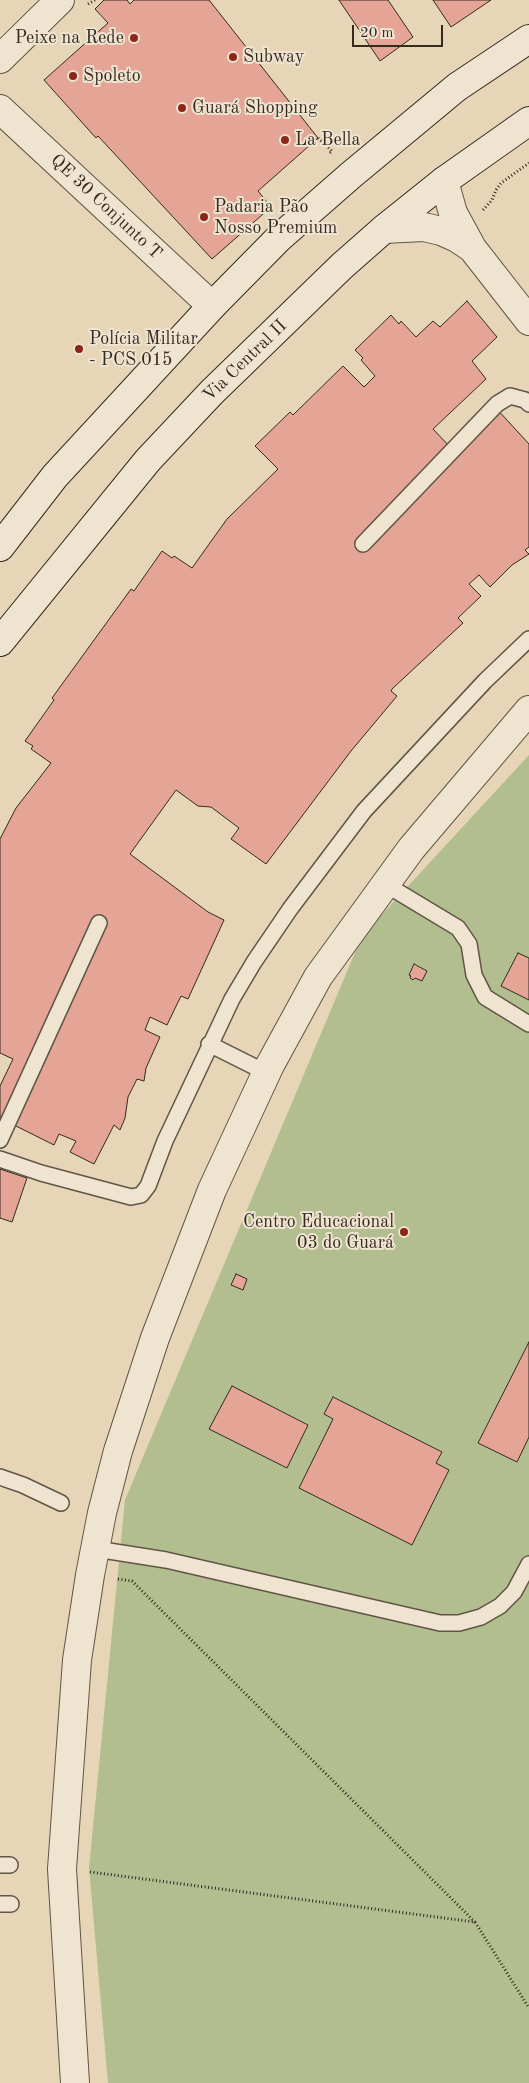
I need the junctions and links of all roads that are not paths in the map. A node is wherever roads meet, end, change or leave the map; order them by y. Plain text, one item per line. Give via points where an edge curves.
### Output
1 (60, 0) edge
2 (529, 39) edge
3 (0, 59) edge
4 (0, 109) edge
5 (529, 121) edge
6 (444, 181) junction
7 (384, 229) junction
8 (466, 238) junction
9 (212, 306) junction
10 (529, 321) edge
11 (529, 404) edge
12 (364, 544) dead end
13 (0, 547) edge
14 (529, 639) edge
15 (0, 642) edge
16 (529, 710) edge
17 (384, 884) junction
18 (99, 923) dead end
19 (529, 1024) edge
20 (209, 1044) junction
21 (266, 1073) junction
22 (0, 1140) edge
23 (0, 1159) edge
24 (0, 1477) edge
25 (61, 1504) dead end
26 (96, 1549) junction
27 (529, 1564) edge
28 (74, 2083) edge

1 - 3 street
2 - 9 street via 458,86 351,175 279,238
4 - 9 street, QE 30 Conjunto T
5 - 6 street, Via Central II
6 - 7 street, Via Central II
6 - 8 street via 447,198
7 - 8 street via 424,227
7 - 15 street, Via Central II via 212,392 148,460
8 - 10 street
9 - 13 street via 55,476
11 - 12 lane via 510,396 496,404
14 - 20 lane via 484,681 364,811 254,962
16 - 17 street
17 - 19 lane via 458,928 469,944 474,975 485,997
17 - 21 street via 318,977
18 - 22 lane
20 - 21 lane
20 - 23 lane via 141,1196 131,1197
21 - 26 street via 212,1190 154,1338 118,1451
24 - 25 lane via 23,1484
26 - 27 lane via 175,1562 440,1623 459,1623 481,1617 500,1606 514,1592
26 - 28 street via 77,1660 62,1868

